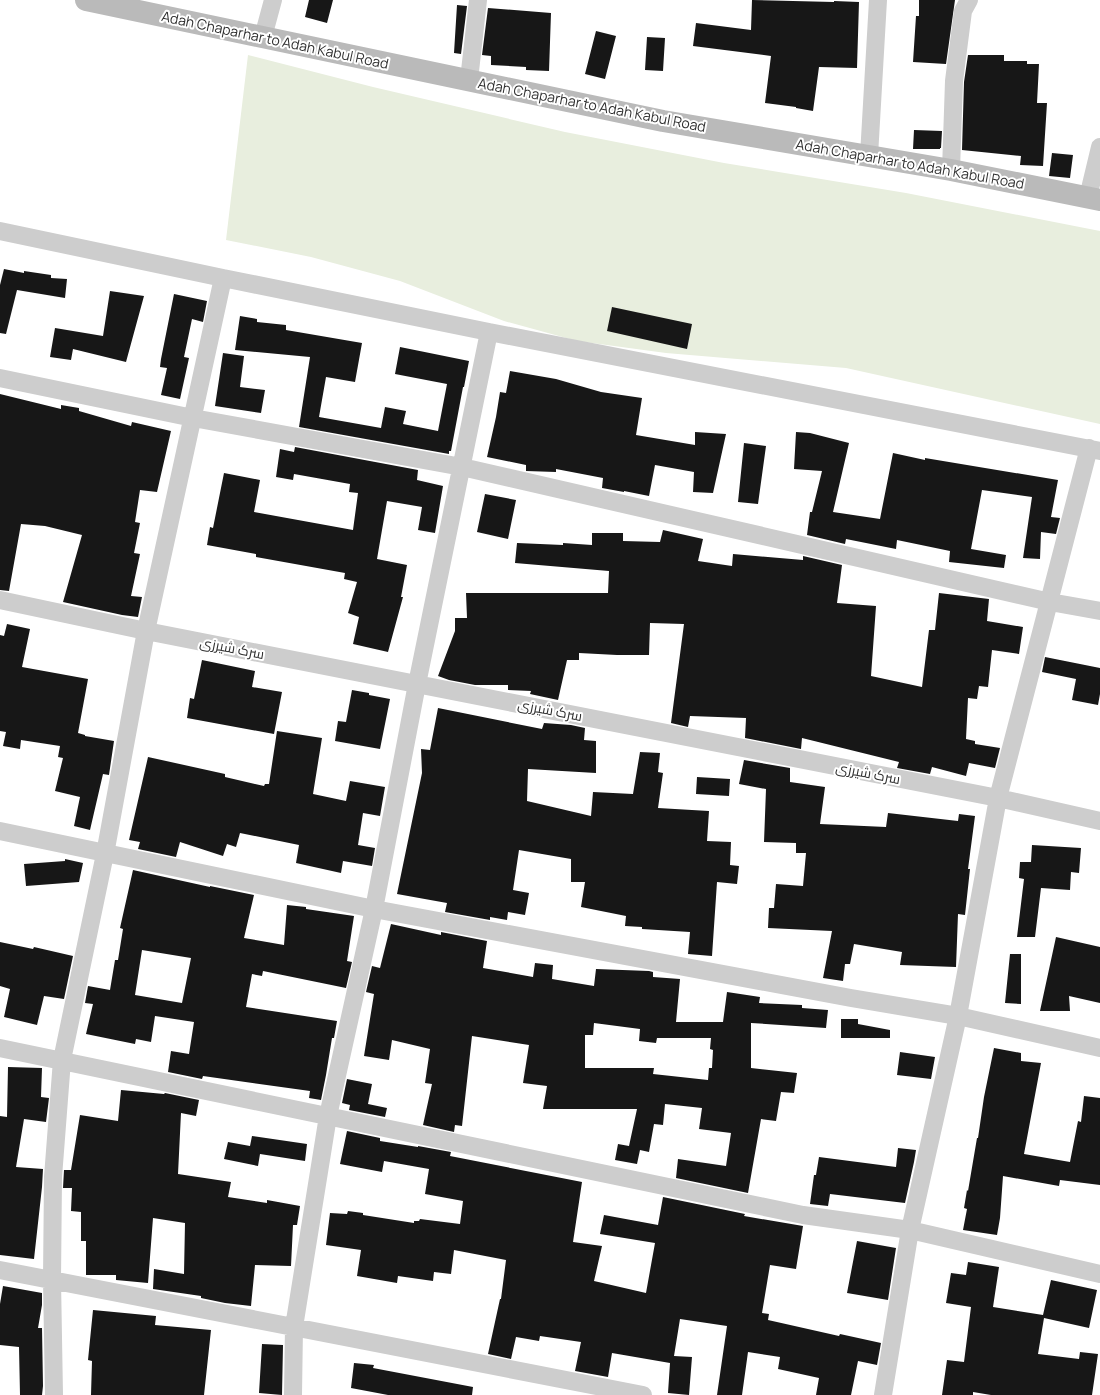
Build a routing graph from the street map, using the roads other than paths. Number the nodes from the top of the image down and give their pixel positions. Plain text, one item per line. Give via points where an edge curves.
1 (86, 0) edge
2 (273, 0) edge
3 (478, 0) edge
4 (878, 0) edge
5 (969, 0) edge
6 (263, 37) junction
7 (469, 80) junction
8 (1100, 146) edge
9 (869, 156) junction
10 (951, 170) junction
11 (1094, 199) edge
12 (0, 231) edge
13 (223, 278) junction
14 (489, 332) junction
15 (0, 378) edge
16 (193, 418) junction
17 (1095, 450) edge
18 (462, 468) junction
19 (0, 600) edge
20 (1050, 602) junction
21 (1100, 611) edge
22 (146, 631) junction
23 (417, 684) junction
24 (998, 798) junction
25 (1100, 821) edge
26 (0, 831) edge
27 (105, 854) junction
28 (374, 909) junction
29 (958, 1016) junction
30 (0, 1048) edge
31 (1100, 1048) edge
32 (62, 1060) junction
33 (328, 1116) junction
34 (910, 1230) junction
35 (0, 1270) edge
36 (1100, 1274) edge
37 (52, 1280) junction
38 (294, 1327) junction
39 (54, 1395) edge
40 (293, 1395) edge
41 (643, 1395) edge
42 (883, 1395) edge

1 - 6 main road, Adah Chaparhar to Adah Kabul Road
2 - 6 street
3 - 7 street
4 - 9 street
5 - 10 street via 963,11 954,81
6 - 7 main road, Adah Chaparhar to Adah Kabul Road
7 - 9 main road, Adah Chaparhar to Adah Kabul Road via 663,121
8 - 11 street
9 - 10 main road, Adah Chaparhar to Adah Kabul Road
10 - 11 main road, Adah Chaparhar to Adah Kabul Road
12 - 13 street
13 - 14 street
13 - 16 street
14 - 17 street
14 - 18 street
15 - 16 street
16 - 18 street
16 - 22 street
17 - 20 street
18 - 20 street
18 - 23 street
19 - 22 street, سرک شیرزی
20 - 21 street
20 - 24 street
22 - 23 street, سرک شیرزی
22 - 27 street
23 - 24 street, سرک شیرزی
23 - 28 street
24 - 25 street, سرک شیرزی
24 - 29 street
26 - 27 street
27 - 28 street
27 - 32 street
28 - 29 street
28 - 33 street
29 - 31 street
29 - 34 street
30 - 32 street
32 - 33 street
32 - 37 street via 53,1176
33 - 34 street via 803,1215
33 - 38 street
34 - 36 street
34 - 42 street
35 - 37 street
37 - 38 street
37 - 39 street
38 - 40 street
38 - 41 street

